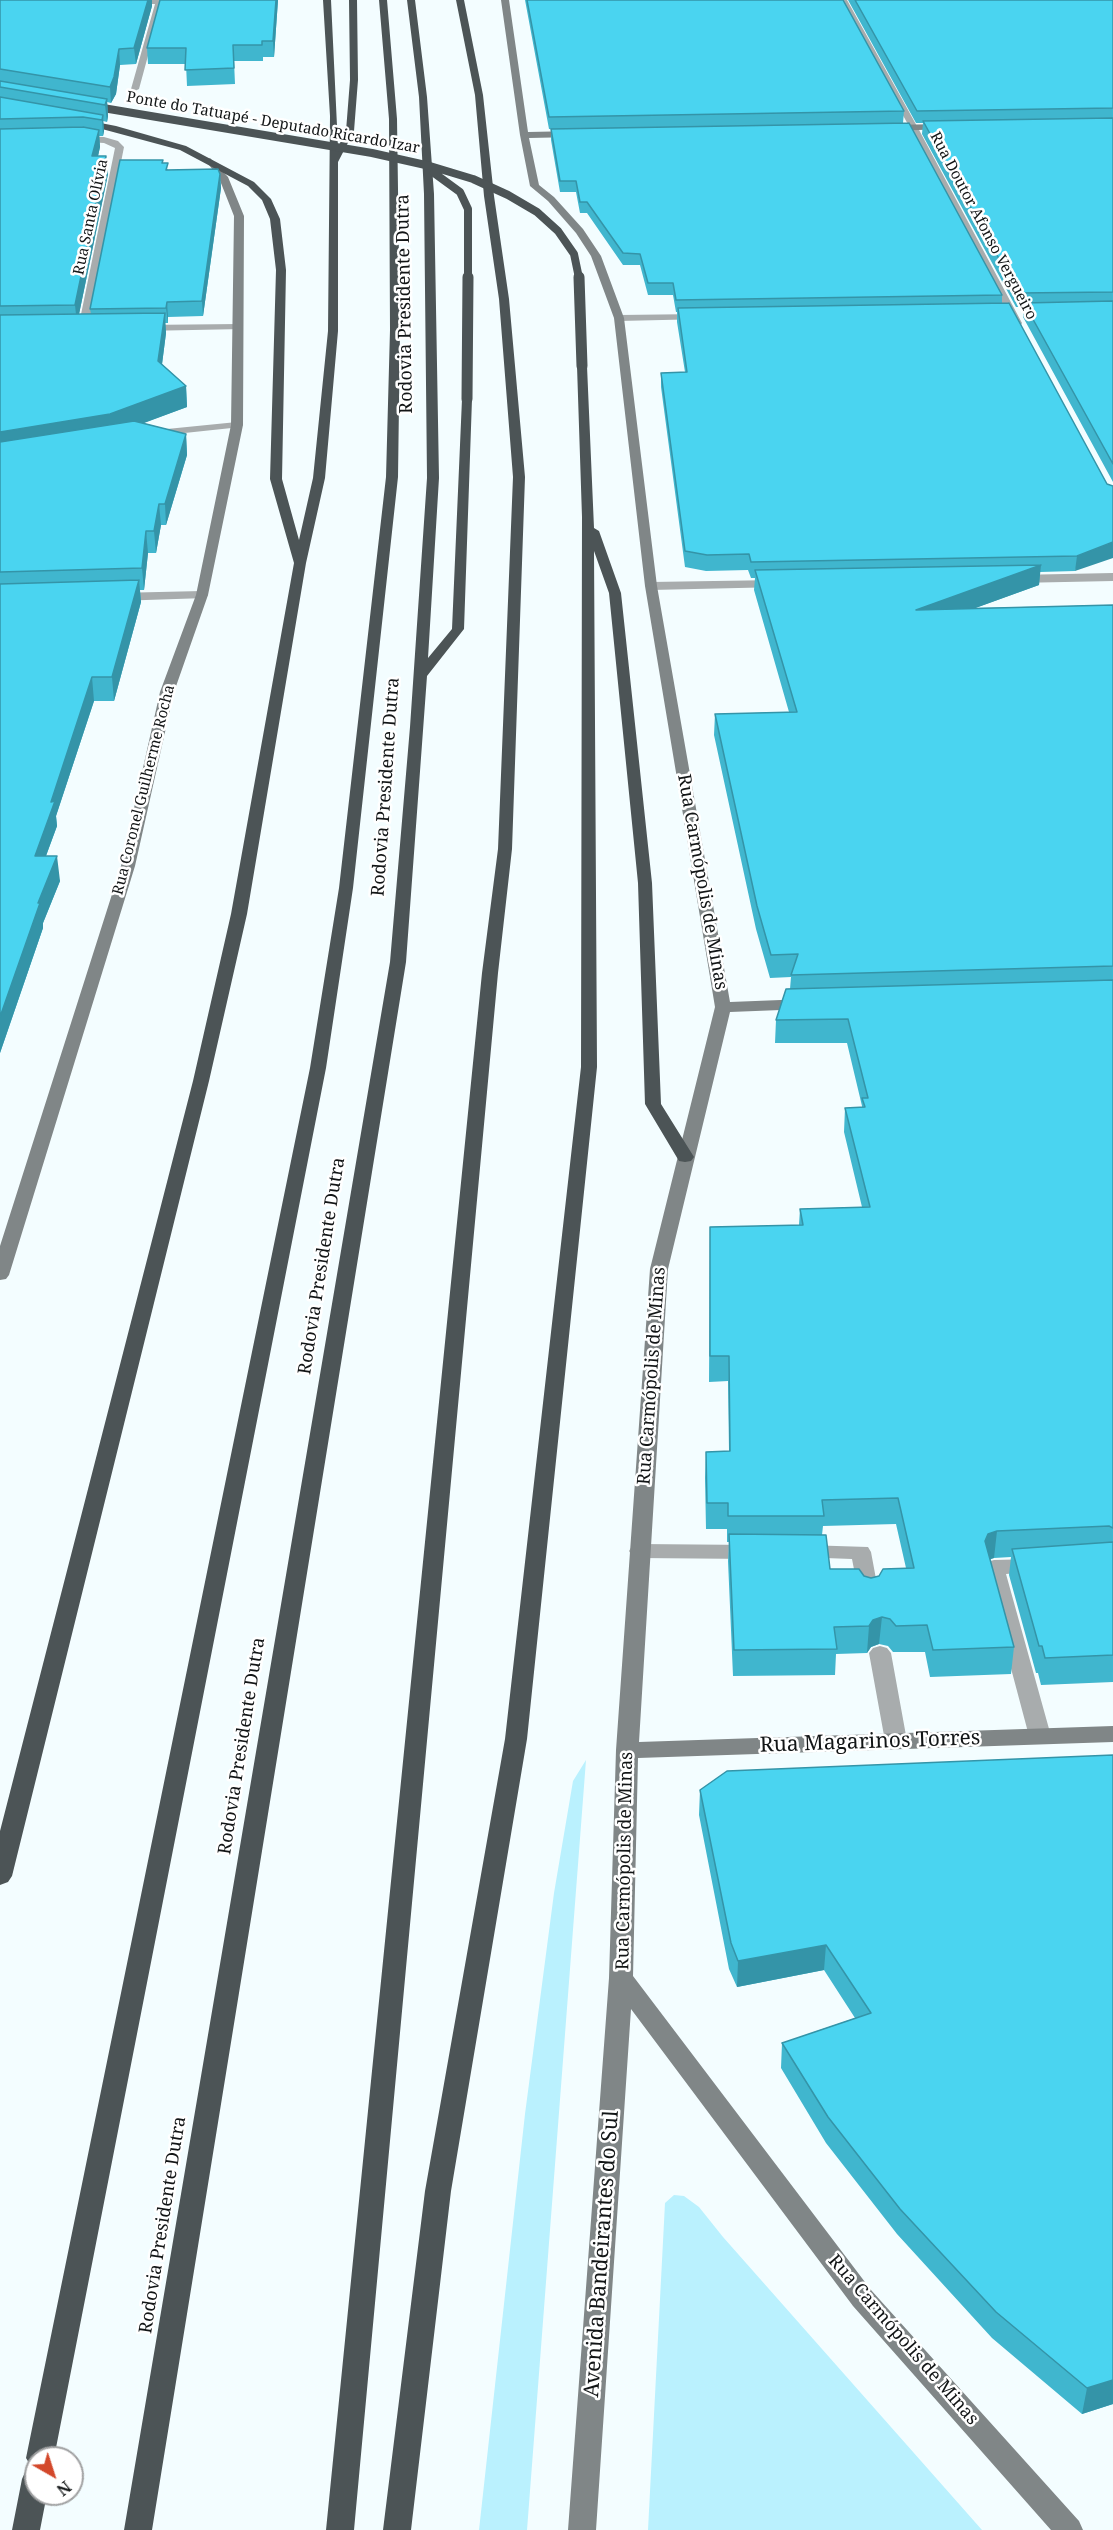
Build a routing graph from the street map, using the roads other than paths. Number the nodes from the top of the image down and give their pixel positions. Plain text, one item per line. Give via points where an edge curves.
1 (327, 0) edge
2 (353, 0) edge
3 (383, 0) edge
4 (411, 0) edge
5 (460, 0) edge
6 (505, 0) edge
7 (843, 0) edge
8 (114, 2) edge
9 (159, 2) junction
10 (197, 2) edge
11 (135, 89) dead end
12 (80, 104) edge
13 (72, 120) edge
14 (958, 127) edge
15 (914, 128) junction
16 (874, 129) edge
17 (591, 134) edge
18 (524, 135) junction
19 (64, 139) edge
20 (210, 160) junction
21 (414, 163) junction
22 (334, 167) junction
23 (719, 316) edge
24 (619, 318) junction
25 (239, 327) junction
26 (127, 328) edge
27 (71, 329) edge
28 (1022, 332) edge
29 (237, 425) junction
30 (138, 435) edge
31 (588, 517) junction
32 (300, 563) junction
33 (1113, 577) edge
34 (1001, 579) edge
35 (791, 583) edge
36 (651, 586) junction
37 (202, 596) junction
38 (102, 597) edge
39 (420, 676) junction
40 (827, 1004) edge
41 (723, 1006) junction
42 (685, 1157) junction
43 (5, 1245) edge
44 (0, 1275) edge
45 (639, 1551) junction
46 (1050, 1565) edge
47 (869, 1595) edge
48 (880, 1653) dead end
49 (1113, 1734) edge
50 (1040, 1736) junction
51 (896, 1741) junction
52 (627, 1750) junction
53 (0, 1876) edge
54 (621, 1978) junction
55 (42, 2446) edge
56 (31, 2506) edge
57 (26, 2530) edge
58 (138, 2530) edge
59 (340, 2530) edge
60 (397, 2530) edge
61 (582, 2530) edge
62 (1069, 2530) edge

1 - 22 highway
2 - 22 highway via 350,131
3 - 55 highway, Rodovia Presidente Dutra via 393,119 392,477 346,888 315,1079
4 - 39 highway, Rodovia Presidente Dutra via 425,120 431,277 433,478
5 - 59 highway via 479,94 504,299 519,477 505,849 487,997
6 - 18 main road, Rua Carmópolis de Minas
7 - 15 street, Rua Doutor Afonso Vergueiro
8 - 9 street
9 - 10 street
9 - 11 street
12 - 21 highway, Ponte do Tatuapé - Deputado Ricardo Izar, bridge
13 - 20 highway, Ponte do Tatuapé - Deputado Ricardo Izar via 156,140
14 - 15 main road
15 - 16 main road
15 - 28 street, Rua Doutor Afonso Vergueiro
17 - 18 main road
18 - 24 main road, Rua Carmópolis de Minas via 535,186 580,231 596,256
19 - 27 street, Rua Santa Olívia via 115,143 120,147 88,329
20 - 25 main road, Rua Coronel Guilherme Rocha via 223,177 239,216
20 - 32 highway, Ponte do Tatuapé - Deputado Ricardo Izar via 251,184 266,199 275,219 281,270 276,479
21 - 31 highway, Ponte do Tatuapé - Deputado Ricardo Izar, bridge via 473,179 508,195 537,212 558,231 574,254 581,287
21 - 39 highway, bridge via 442,177 460,192 468,209 458,629
22 - 32 highway via 333,331 320,478
23 - 24 street
24 - 36 main road, Rua Carmópolis de Minas
25 - 26 street
25 - 29 main road, Rua Coronel Guilherme Rocha
29 - 30 street
29 - 37 main road, Rua Coronel Guilherme Rocha
31 - 42 highway via 615,593 645,884 653,1104
31 - 60 highway, Ponte do Tatuapé - Deputado Ricardo Izar via 589,1067 516,1740 438,2191
32 - 53 highway via 238,914 206,1059
33 - 34 street
35 - 36 street
36 - 41 main road, Rua Carmópolis de Minas
37 - 38 street
37 - 43 main road, Rua Coronel Guilherme Rocha via 167,692 128,866
39 - 58 highway, Rodovia Presidente Dutra via 398,962
40 - 41 main road
41 - 42 main road, Rua Carmópolis de Minas
42 - 45 main road, Rua Carmópolis de Minas via 658,1269
43 - 44 main road, Rua Coronel Guilherme Rocha
45 - 47 street via 861,1552
45 - 52 main road, Rua Carmópolis de Minas
46 - 50 street via 994,1567
48 - 51 street
49 - 50 main road, Rua Magarinos Torres
50 - 51 main road, Rua Magarinos Torres
51 - 52 main road, Rua Magarinos Torres
52 - 54 main road, Rua Carmópolis de Minas
54 - 61 main road, Avenida Bandeirantes do Sul
54 - 62 main road, Rua Carmópolis de Minas via 862,2298
56 - 57 highway

